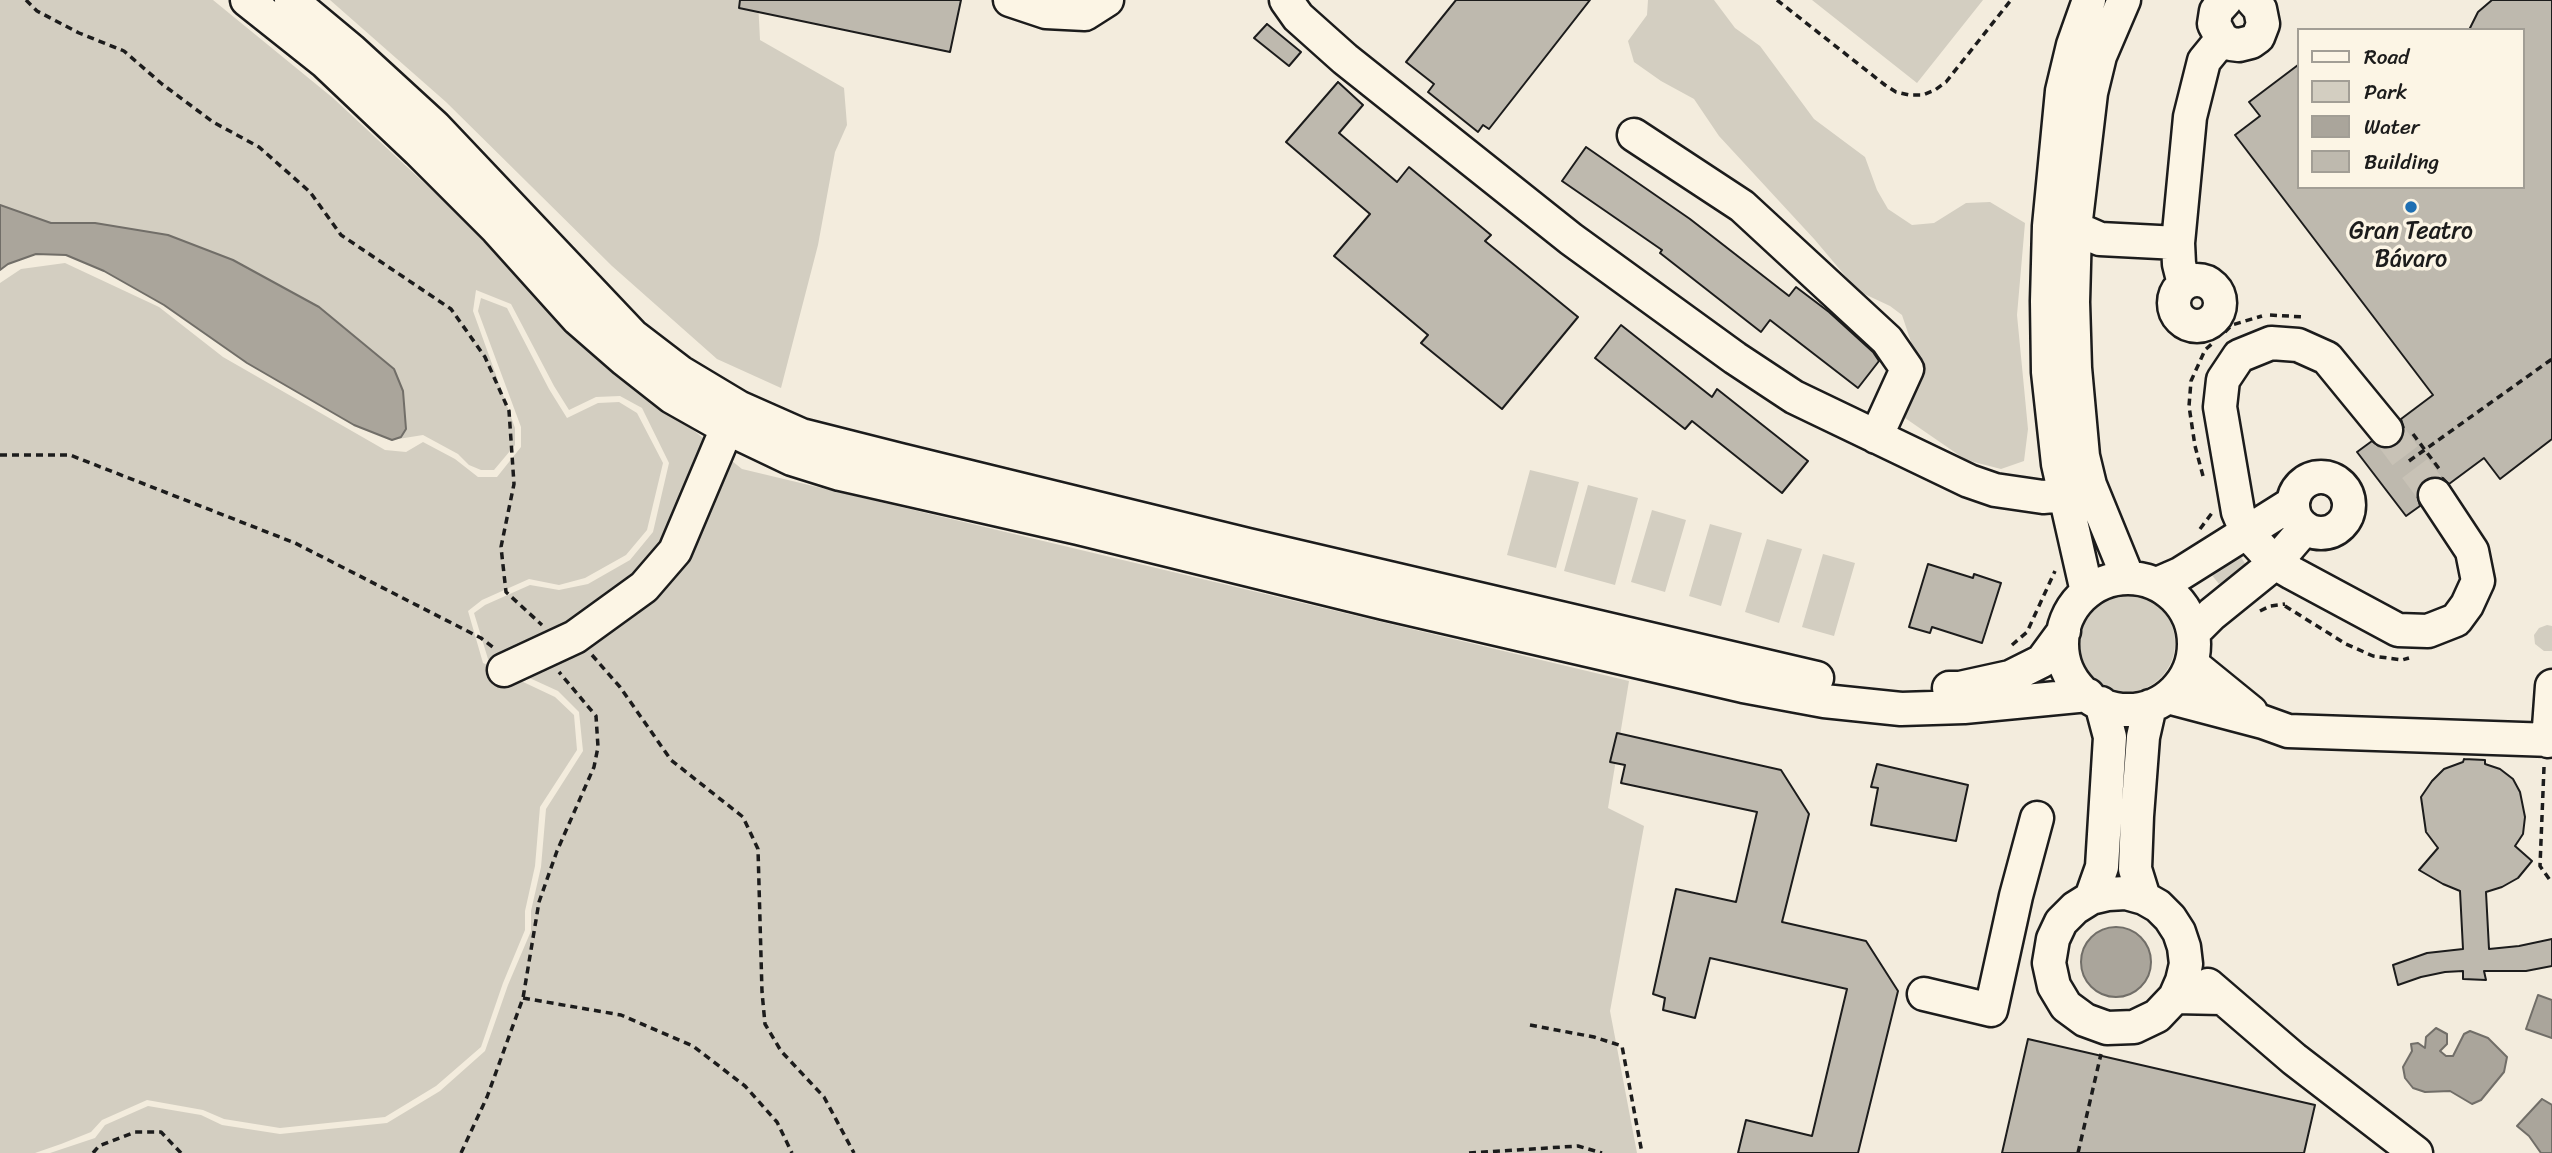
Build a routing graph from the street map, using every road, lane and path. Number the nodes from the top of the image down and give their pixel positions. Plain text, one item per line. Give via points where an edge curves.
1 (26, 0) edge
2 (247, 0) edge
3 (291, 0) edge
4 (1010, 0) edge
5 (1107, 0) edge
6 (1286, 0) edge
7 (1777, 0) edge
8 (2011, 0) edge
9 (2089, 0) edge
10 (2124, 0) edge
11 (2225, 0) edge
12 (2252, 0) edge
13 (2222, 39) junction
14 (1634, 135) dead end
15 (2062, 227) junction
16 (2179, 233) junction
17 (2184, 284) dead end
18 (2310, 320) dead end
19 (2552, 359) edge
20 (733, 418) junction
21 (2398, 430) joint
22 (1875, 437) junction
23 (2425, 449) junction
24 (0, 454) edge
25 (2409, 461) dead end
26 (2204, 480) dead end
27 (2439, 485) joint
28 (2077, 490) junction
29 (2209, 506) dead end
30 (2210, 513) dead end
31 (2247, 533) junction
32 (2079, 557) junction
33 (2275, 563) junction
34 (2142, 581) junction
35 (2087, 592) junction
36 (2285, 606) dead end
37 (2064, 631) junction
38 (2194, 632) junction
39 (575, 637) junction
40 (2011, 646) dead end
41 (2415, 657) dead end
42 (520, 662) junction
43 (2192, 664) junction
44 (2552, 686) edge
45 (2094, 699) junction
46 (2159, 701) junction
47 (2263, 722) junction
48 (2550, 741) edge
49 (2037, 818) dead end
50 (2552, 883) edge
51 (2091, 898) junction
52 (2144, 898) junction
53 (2009, 930) junction
54 (2053, 939) junction
55 (2186, 964) junction
56 (1924, 994) dead end
57 (2175, 997) junction
58 (523, 998) junction
59 (2222, 998) junction
60 (1530, 1025) dead end
61 (2107, 1028) junction
62 (93, 1153) edge
63 (181, 1153) edge
64 (461, 1153) edge
65 (792, 1153) edge
66 (854, 1153) edge
67 (1469, 1153) edge
68 (1602, 1153) edge
69 (1642, 1153) edge
70 (2078, 1153) edge
71 (2416, 1153) edge

1 - 39 path via 47,17 124,51 213,122 259,147 310,192 341,235 451,309 485,357 509,411 513,485 502,547 506,592 544,626
2 - 20 lane via 325,62 419,151 578,319 625,360 672,397
3 - 20 lane via 435,127 633,336
4 - 5 lane via 1046,12 1085,14
6 - 22 lane via 1298,17 1345,59 1571,239 1794,397
7 - 8 path via 1885,85 1909,95 1923,95 1946,82
9 - 15 lane via 2062,92
10 - 15 lane via 2100,56
11 - 13 lane via 2214,19
12 - 13 lane via 2263,16 2258,37 2239,45
13 - 16 lane via 2204,61 2190,117
14 - 22 lane via 1742,206 1887,340 1907,369
15 - 16 lane via 2101,219
15 - 28 lane via 2083,456
16 - 17 lane
18 - 26 path via 2276,314 2254,317 2232,326 2206,350 2191,381 2189,406
19 - 23 path
20 - 37 lane via 1824,680 1900,689 1960,688 2010,677 2042,661
20 - 39 lane via 675,551 645,587
20 - 45 lane via 792,459 840,474 1743,686 1901,709
21 - 23 path
21 - 31 lane via 2327,358 2298,345 2271,343 2239,356 2223,380 2220,407 2238,512
22 - 28 lane via 1996,489 2043,497
23 - 25 path
23 - 27 path
24 - 42 path via 70,455 295,543
27 - 33 lane via 2472,551 2478,582 2456,620 2428,631 2398,630
28 - 32 lane
28 - 34 lane
29 - 30 path
31 - 33 lane
31 - 33 lane via 2299,516
31 - 34 lane via 2180,574
32 - 35 lane
32 - 40 path via 2059,562 2027,632
33 - 38 lane
34 - 35 lane via 2113,579
34 - 38 lane via 2174,596 2187,612
35 - 37 lane via 2076,603
36 - 41 path via 2373,656
37 - 45 lane via 2067,667 2075,683
38 - 43 lane
39 - 42 lane
39 - 66 path via 620,687 671,760 743,817 758,849 765,1024 781,1051 824,1097
42 - 58 path via 596,716 598,747 539,902
43 - 46 lane via 2186,676
43 - 47 lane
44 - 48 lane
45 - 46 lane via 2125,709
45 - 51 lane via 2110,737 2102,867
46 - 47 lane
46 - 52 lane via 2143,737 2135,869
47 - 48 lane via 2288,732
48 - 50 path via 2542,785 2540,866
49 - 53 lane
51 - 52 lane via 2126,893
51 - 54 lane via 2074,908
52 - 55 lane via 2158,906 2179,932
53 - 54 lane
53 - 56 lane via 1991,1010
54 - 61 lane via 2049,963 2054,986 2066,1006
55 - 57 lane
55 - 59 lane
57 - 59 lane
57 - 61 lane via 2157,1016 2134,1027
58 - 64 path
58 - 65 path via 621,1015 692,1046 745,1086 777,1122
59 - 71 lane
60 - 69 path via 1622,1046
61 - 70 path
62 - 63 path via 99,1146 135,1132 160,1132
67 - 68 path via 1578,1146

